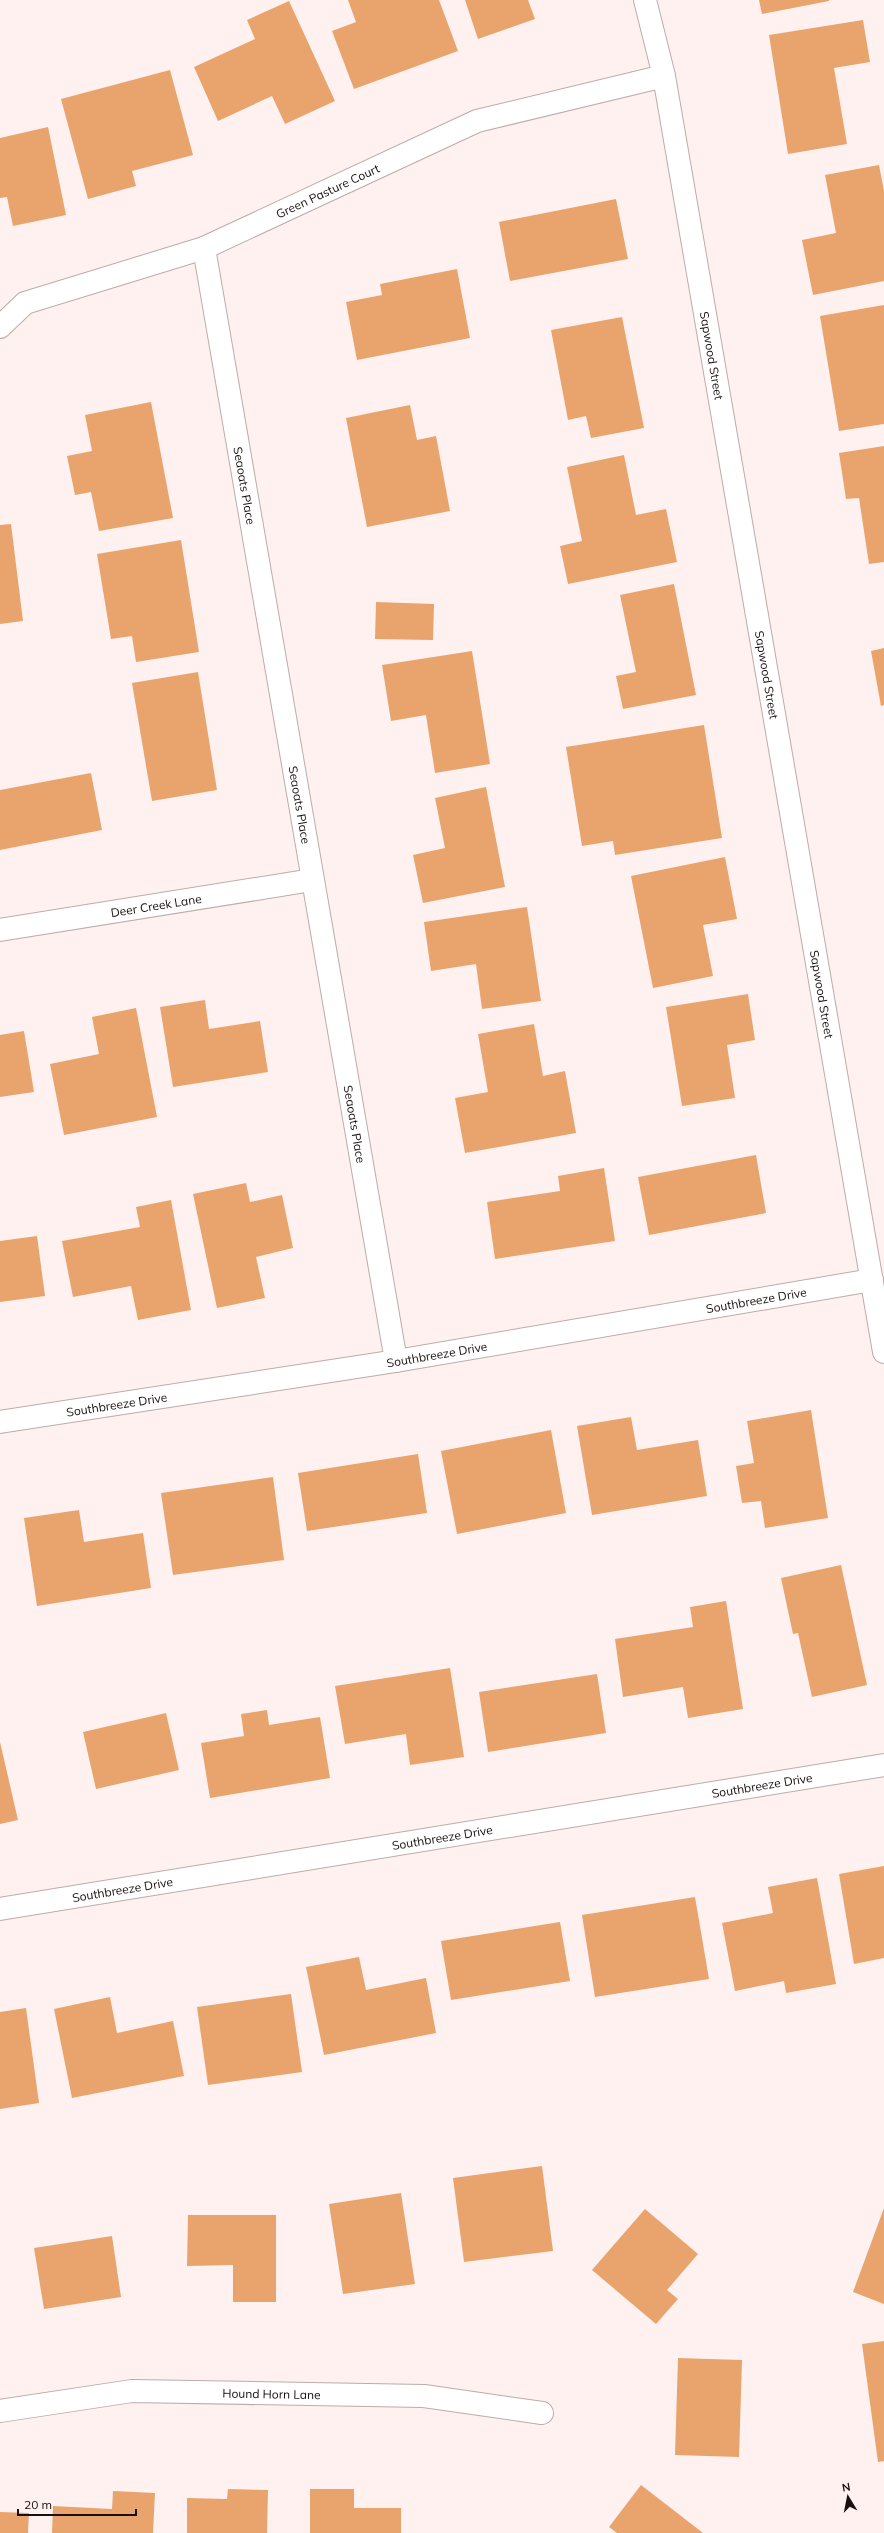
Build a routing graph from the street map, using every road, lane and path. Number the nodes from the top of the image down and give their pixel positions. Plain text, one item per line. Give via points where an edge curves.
1 (645, 0) edge
2 (664, 76) junction
3 (204, 248) junction
4 (0, 327) edge
5 (312, 880) junction
6 (0, 930) edge
7 (872, 1280) junction
8 (884, 1352) edge
9 (396, 1361) junction
10 (0, 1422) edge
11 (884, 1765) edge
12 (0, 1909) edge
13 (0, 2411) edge
14 (542, 2413) dead end

1 - 2 street, Sapwood Street
2 - 3 street, Green Pasture Court via 477,121
2 - 7 street, Sapwood Street
3 - 4 street, Green Pasture Court via 25,303
3 - 5 street, Seaoats Place
5 - 6 street, Deer Creek Lane
5 - 9 street, Seaoats Place
7 - 8 street, Sapwood Street
7 - 9 street, Southbreeze Drive
9 - 10 street, Southbreeze Drive
11 - 12 street, Southbreeze Drive
13 - 14 street, Hound Horn Lane via 132,2391 424,2396

